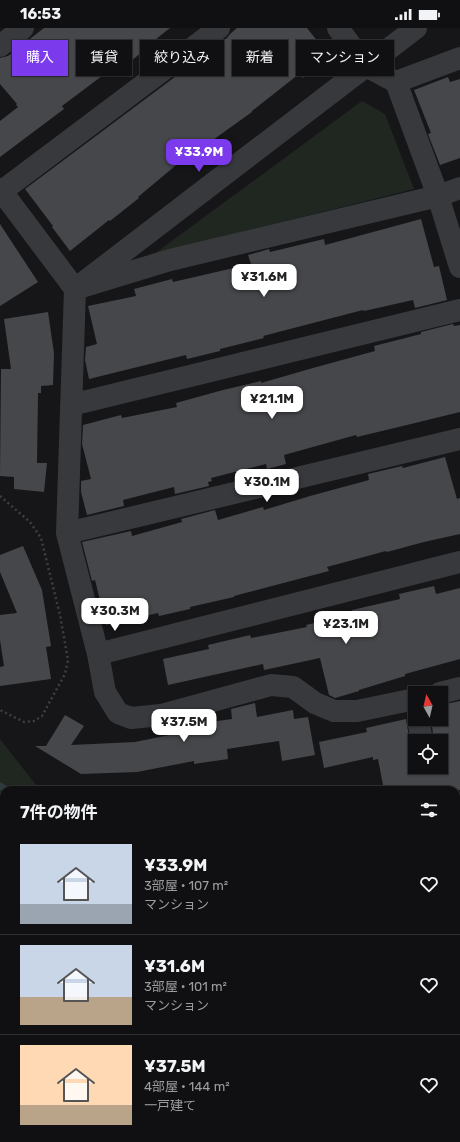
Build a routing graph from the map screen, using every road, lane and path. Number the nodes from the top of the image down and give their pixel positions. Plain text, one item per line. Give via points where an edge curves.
1 (23, 28) edge
2 (219, 28) edge
3 (338, 28) edge
4 (416, 28) edge
5 (347, 40) edge
6 (394, 45) edge
7 (0, 46) edge
8 (460, 58) edge
9 (353, 76) edge
10 (385, 76) edge
11 (396, 82) junction
12 (460, 188) edge
13 (1, 190) edge
14 (438, 196) junction
15 (460, 267) edge
16 (75, 289) junction
17 (460, 310) edge
18 (71, 405) junction
19 (460, 439) edge
20 (0, 496) edge
21 (67, 533) junction
22 (460, 562) edge
23 (98, 654) junction
24 (460, 688) edge
25 (448, 691) edge
26 (408, 707) edge
27 (0, 710) edge

1 - 7 street
2 - 13 street
3 - 5 street
4 - 6 street
8 - 11 street
9 - 16 street
10 - 11 street
11 - 14 street
12 - 14 street
13 - 16 street
14 - 15 street
14 - 16 street via 170,260
16 - 18 street
17 - 18 street
18 - 21 street
19 - 21 street
20 - 27 path via 30,522 41,538 68,660 65,674 42,716 34,721 24,722
21 - 23 street
22 - 23 street
23 - 26 street via 105,692 118,713 131,718 161,715 271,686 293,687 315,703 334,711
24 - 25 street

